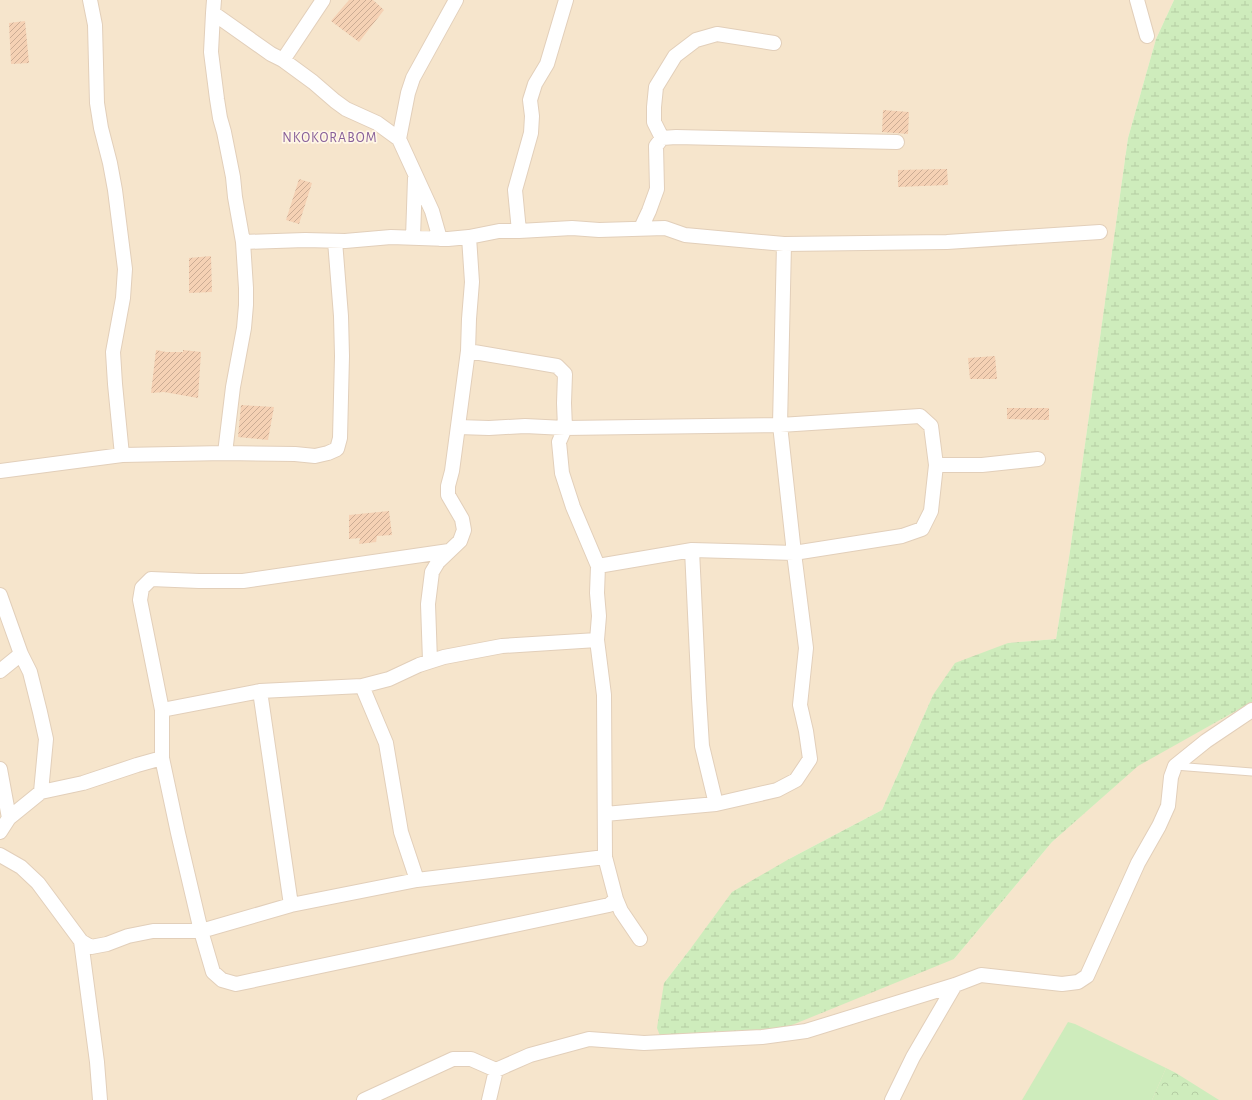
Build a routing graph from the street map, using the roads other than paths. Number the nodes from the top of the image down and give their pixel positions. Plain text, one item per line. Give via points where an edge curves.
1 (90, 0) edge
2 (323, 0) edge
3 (456, 0) edge
4 (566, 0) edge
5 (1136, 0) edge
6 (214, 7) edge
7 (1147, 36) dead end
8 (774, 43) dead end
9 (283, 60) junction
10 (662, 138) junction
11 (399, 139) junction
12 (897, 142) dead end
13 (416, 176) junction
14 (641, 228) junction
15 (519, 231) junction
16 (1100, 232) dead end
17 (469, 237) junction
18 (413, 238) junction
19 (440, 239) junction
20 (335, 241) junction
21 (243, 242) junction
22 (784, 244) junction
23 (468, 351) junction
24 (780, 425) junction
25 (458, 427) junction
26 (565, 428) junction
27 (225, 453) junction
28 (122, 455) junction
29 (1038, 459) dead end
30 (936, 465) junction
31 (0, 471) edge
32 (692, 550) junction
33 (449, 551) junction
34 (794, 553) junction
35 (598, 566) junction
36 (0, 595) edge
37 (597, 640) junction
38 (21, 654) junction
39 (430, 662) junction
40 (0, 671) edge
41 (362, 686) junction
42 (260, 691) junction
43 (162, 710) junction
44 (1252, 710) edge
45 (162, 758) junction
46 (1175, 766) junction
47 (0, 769) edge
48 (1252, 772) edge
49 (41, 792) junction
50 (716, 804) junction
51 (605, 814) junction
52 (9, 818) junction
53 (0, 832) edge
54 (0, 855) edge
55 (605, 857) junction
56 (417, 880) junction
57 (616, 899) junction
58 (291, 905) junction
59 (201, 931) junction
60 (640, 939) dead end
61 (81, 941) junction
62 (955, 985) junction
63 (496, 1070) junction
64 (100, 1100) edge
65 (364, 1100) edge
66 (489, 1100) edge
67 (892, 1100) edge

1 - 28 street via 95,25 97,103 115,190 125,269 123,298 113,352
2 - 9 street
3 - 11 street via 413,78
4 - 15 street via 547,64 535,84 530,100 531,133 515,190
5 - 7 street
6 - 9 street via 271,54
6 - 21 street via 211,52 220,118 233,177
8 - 10 street via 717,34 696,40 675,56 656,87 654,122
9 - 11 street via 346,109 377,123
10 - 12 street
10 - 14 street via 656,146 657,189
11 - 13 street
13 - 18 street
13 - 19 street via 432,211
14 - 15 street
14 - 22 street via 666,228 685,235
15 - 17 street via 499,231
16 - 22 street via 947,242
17 - 19 street
17 - 23 street via 472,282
18 - 19 street
18 - 20 street
20 - 21 street
20 - 27 street via 342,356 340,438 337,449 328,454 315,456
21 - 27 street via 246,305
22 - 24 street
23 - 25 street
23 - 26 street via 557,366 565,374
24 - 26 street
24 - 30 street via 920,416 931,426
24 - 34 street
25 - 26 street
25 - 33 street via 448,495 462,518 464,530 460,541
26 - 35 street via 559,442 562,473 573,507
27 - 28 street
28 - 31 street
29 - 30 street via 982,465
30 - 34 street via 931,511 922,529 902,536
32 - 34 street
32 - 35 street
32 - 50 street via 702,746
33 - 39 street via 432,572 428,604
33 - 43 street via 243,581 151,579 142,588 140,600
34 - 50 street via 806,648 800,705 810,758 796,780 777,790
35 - 37 street
36 - 38 street
37 - 39 street via 502,646
37 - 51 street via 604,695
38 - 40 street
38 - 49 street via 30,672 46,739
39 - 41 street via 389,679
41 - 42 street
41 - 56 street via 386,743 401,832
42 - 43 street
42 - 58 street
43 - 45 street
44 - 46 street via 1206,740
45 - 49 street via 83,783
45 - 59 street
46 - 48 lane
46 - 62 street via 1171,777 1168,806 1138,863 1087,976 1078,982 1062,984 981,975
47 - 52 street
49 - 52 street
50 - 51 street
51 - 55 street
52 - 53 street
54 - 61 street via 20,867 38,883
55 - 56 street
55 - 57 street
56 - 58 street
57 - 59 street via 609,905 236,984 222,980 213,972
57 - 60 street
58 - 59 street
59 - 61 street via 153,931 90,947
61 - 64 street
62 - 63 street via 806,1031 762,1037 644,1043 590,1039 530,1055
62 - 67 street via 913,1057
63 - 65 street via 471,1059 453,1059
63 - 66 street

